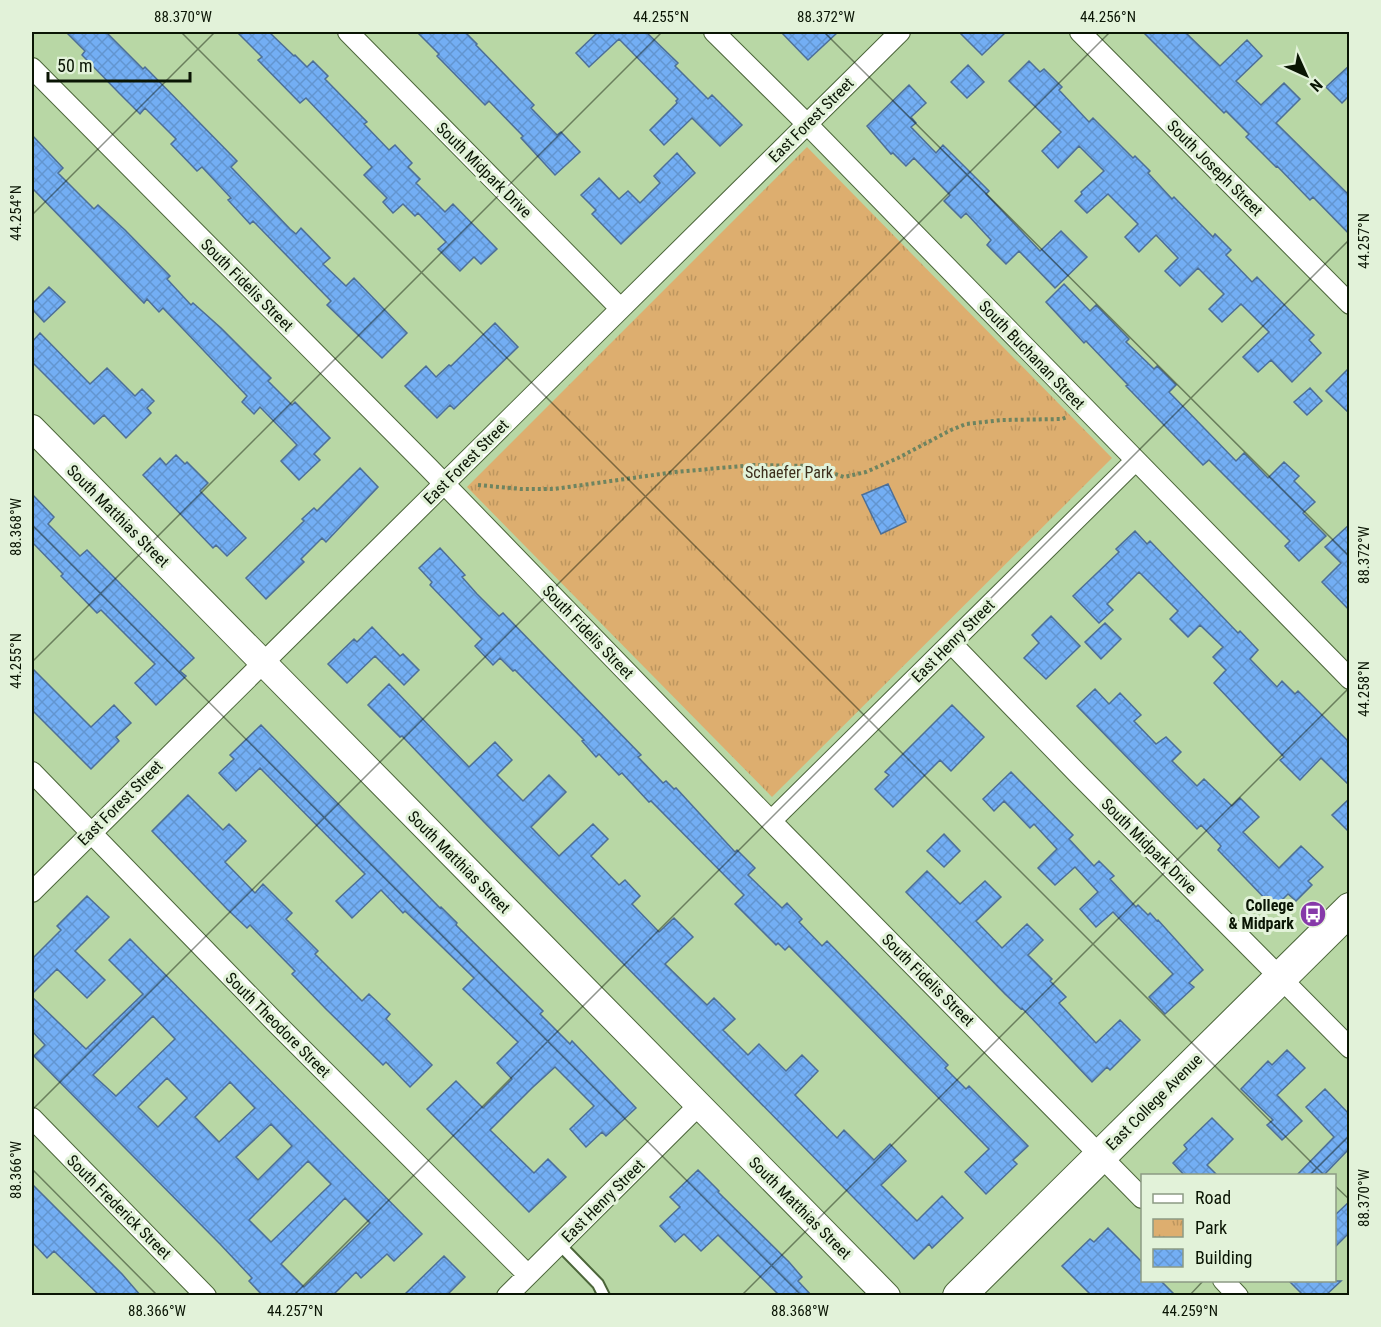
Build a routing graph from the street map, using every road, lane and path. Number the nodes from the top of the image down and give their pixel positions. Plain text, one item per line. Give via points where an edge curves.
1 (348, 32) edge
2 (714, 32) edge
3 (900, 32) edge
4 (1080, 32) edge
5 (32, 68) edge
6 (807, 124) junction
7 (1350, 304) edge
8 (620, 308) junction
9 (1084, 409) junction
10 (32, 428) edge
11 (1134, 461) junction
12 (444, 484) junction
13 (478, 485) dead end
14 (951, 643) junction
15 (263, 663) junction
16 (1350, 680) edge
17 (32, 772) edge
18 (771, 820) junction
19 (90, 832) junction
20 (32, 892) edge
21 (1350, 909) edge
22 (1280, 978) junction
23 (1350, 1048) edge
24 (699, 1106) junction
25 (32, 1118) edge
26 (1101, 1155) junction
27 (1141, 1196) edge
28 (559, 1244) junction
29 (528, 1275) junction
30 (1224, 1282) edge
31 (206, 1296) edge
32 (507, 1296) edge
33 (604, 1296) edge
34 (887, 1296) edge
35 (959, 1296) edge
36 (1238, 1296) edge

1 - 8 street, South Midpark Drive
2 - 6 street, South Buchanan Street
3 - 6 street, East Forest Street
4 - 7 street, South Joseph Street
5 - 12 street, South Fidelis Street
6 - 8 street, East Forest Street
6 - 9 street, South Buchanan Street
8 - 12 street, East Forest Street
9 - 11 street, South Buchanan Street
9 - 13 path via 1062,419 966,424 866,472 843,477 811,466 754,465 554,489
10 - 15 street, South Matthias Street
11 - 14 street, East Henry Street
11 - 16 street, South Buchanan Street
12 - 15 street, East Forest Street
12 - 18 street, South Fidelis Street
14 - 18 street, East Henry Street
14 - 22 street, South Midpark Drive
15 - 19 street, East Forest Street
15 - 24 street, South Matthias Street
17 - 19 street, South Theodore Street
18 - 26 street, South Fidelis Street
19 - 20 street, East Forest Street
19 - 29 street, South Theodore Street
21 - 22 main road, East College Avenue
22 - 23 street, South Midpark Drive
22 - 26 main road, East College Avenue
24 - 28 street, East Henry Street
24 - 34 street, South Matthias Street
25 - 31 street, South Frederick Street
26 - 27 street, South Fidelis Street
26 - 35 main road, East College Avenue
28 - 29 street, East Henry Street
28 - 33 lane via 598,1284
29 - 32 street, East Henry Street
30 - 36 street

